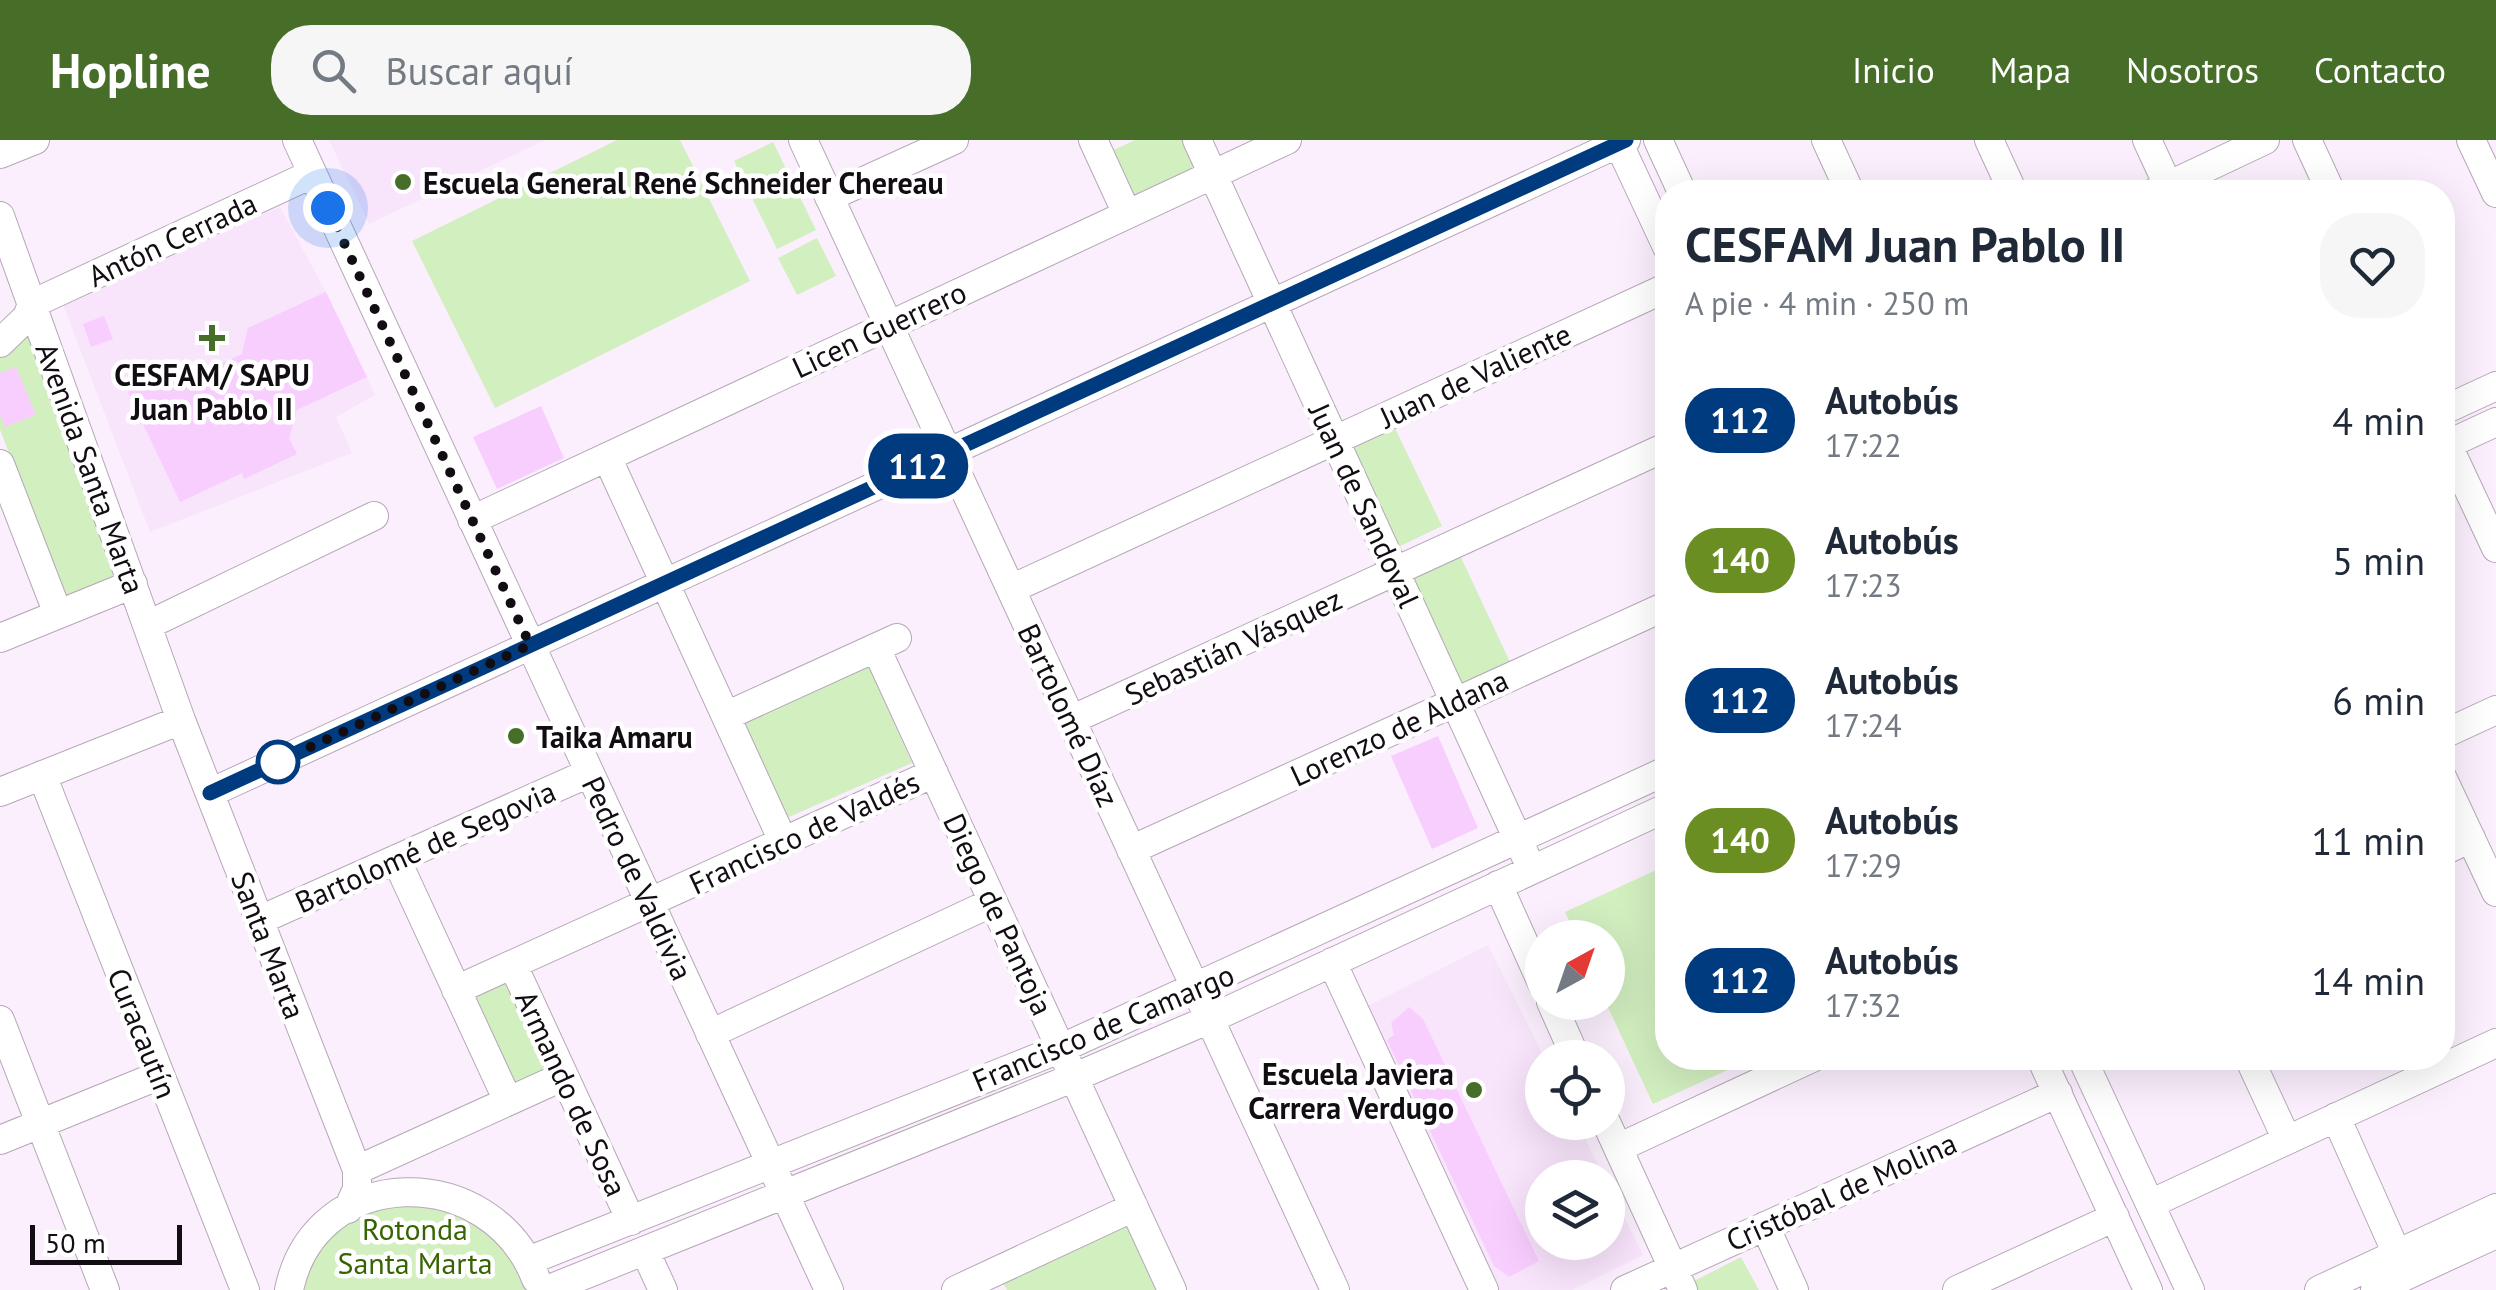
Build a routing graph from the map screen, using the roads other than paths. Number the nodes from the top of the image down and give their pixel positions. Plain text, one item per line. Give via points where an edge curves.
1 (34, 140) edge
2 (297, 140) edge
3 (803, 140) edge
4 (954, 140) edge
5 (1093, 140) edge
6 (1197, 140) edge
7 (1287, 140) edge
8 (1658, 140) edge
9 (1826, 140) edge
10 (1990, 140) edge
11 (2147, 140) edge
12 (2265, 140) edge
13 (2307, 140) edge
14 (2471, 140) edge
15 (1621, 141) edge
16 (0, 154) edge
17 (312, 174) junction
18 (1213, 175) junction
19 (1676, 180) edge
20 (1844, 180) edge
21 (2008, 180) edge
22 (2161, 180) edge
23 (2185, 180) edge
24 (2325, 180) edge
25 (2496, 192) edge
26 (830, 196) junction
27 (1127, 214) junction
28 (0, 216) edge
29 (1655, 219) edge
30 (1655, 293) edge
31 (1272, 303) junction
32 (32, 304) junction
33 (888, 324) junction
34 (0, 342) edge
35 (2496, 386) edge
36 (2455, 404) edge
37 (2496, 422) edge
38 (2455, 438) edge
39 (1335, 440) junction
40 (1655, 452) edge
41 (948, 453) junction
42 (606, 457) junction
43 (0, 464) edge
44 (2455, 464) edge
45 (374, 516) dead end
46 (472, 520) junction
47 (2496, 548) edge
48 (1395, 571) junction
49 (664, 583) junction
50 (134, 584) junction
51 (1011, 589) junction
52 (1655, 610) edge
53 (58, 614) junction
54 (148, 626) junction
55 (0, 638) edge
56 (530, 645) junction
57 (1455, 702) junction
58 (2496, 710) edge
59 (726, 716) junction
60 (181, 720) junction
61 (1072, 720) junction
62 (2455, 728) edge
63 (934, 772) junction
64 (590, 773) junction
65 (42, 775) junction
66 (1655, 776) edge
67 (0, 792) edge
68 (210, 793) junction
69 (2455, 804) edge
70 (1655, 812) edge
71 (2471, 838) junction
72 (1518, 840) junction
73 (784, 841) junction
74 (2455, 846) edge
75 (1132, 850) junction
76 (396, 859) junction
77 (1532, 869) junction
78 (1498, 885) junction
79 (2496, 892) edge
80 (650, 902) junction
81 (993, 902) junction
82 (260, 920) junction
83 (1525, 945) edge
84 (1332, 962) junction
85 (513, 965) junction
86 (1196, 989) junction
87 (456, 990) junction
88 (1210, 1019) junction
89 (0, 1020) edge
90 (710, 1034) junction
91 (2496, 1043) edge
92 (1062, 1048) junction
93 (2455, 1056) edge
94 (1781, 1070) edge
95 (2047, 1070) edge
96 (2088, 1070) edge
97 (2254, 1070) edge
98 (2412, 1070) edge
99 (160, 1075) junction
100 (564, 1076) junction
101 (1076, 1077) junction
102 (2058, 1093) junction
103 (508, 1101) junction
104 (2336, 1117) junction
105 (41, 1124) junction
106 (1625, 1130) edge
107 (0, 1140) edge
108 (1614, 1140) edge
109 (2287, 1140) junction
110 (771, 1166) junction
111 (357, 1170) junction
112 (784, 1192) junction
113 (387, 1194) junction
114 (2150, 1204) junction
115 (1134, 1207) junction
116 (2496, 1208) edge
117 (348, 1210) junction
118 (2115, 1217) junction
119 (631, 1221) junction
120 (1764, 1226) junction
121 (2494, 1239) edge
122 (644, 1250) junction
123 (2397, 1254) junction
124 (528, 1261) junction
125 (1678, 1279) edge
126 (990, 1283) edge
127 (106, 1290) edge
128 (245, 1290) edge
129 (290, 1290) edge
130 (539, 1290) edge
131 (547, 1290) edge
132 (663, 1290) edge
133 (829, 1290) edge
134 (956, 1290) edge
135 (1172, 1290) edge
136 (1335, 1290) edge
137 (1484, 1290) edge
138 (1625, 1290) edge
139 (1794, 1290) edge
140 (1958, 1290) edge
141 (2148, 1290) edge
142 (2190, 1290) edge
143 (2319, 1290) edge
144 (2375, 1290) edge

1 - 16 street
2 - 17 street, Pedro de Valdivia
3 - 26 street, Bartolomé Díaz
4 - 26 street
5 - 27 street
6 - 18 street, Juan de Sandoval
7 - 18 street, Licen Guerrero
8 - 19 street
9 - 20 street
10 - 21 street
11 - 22 street
12 - 23 street
13 - 24 street
14 - 25 street
15 - 29 street
15 - 31 street
17 - 32 street, Antón Cerrada
17 - 46 street, Pedro de Valdivia
18 - 27 street, Licen Guerrero
18 - 31 street, Juan de Sandoval
26 - 33 street, Bartolomé Díaz
27 - 33 street, Licen Guerrero
28 - 32 street, Avenida Santa Marta
30 - 39 street, Juan de Valiente
31 - 39 street, Juan de Sandoval
31 - 41 street
32 - 34 street via 28,317
32 - 50 street, Avenida Santa Marta
33 - 41 street, Bartolomé Díaz
33 - 42 street, Licen Guerrero
35 - 36 street
37 - 38 street
39 - 48 street, Juan de Sandoval
39 - 51 street, Juan de Valiente
40 - 48 street, Sebastián Vásquez
41 - 49 street
41 - 51 street, Bartolomé Díaz
42 - 46 street, Licen Guerrero
42 - 49 street
43 - 53 street
44 - 47 street
45 - 54 street
46 - 56 street, Pedro de Valdivia
48 - 57 street, Juan de Sandoval
48 - 61 street, Sebastián Vásquez
49 - 56 street
49 - 59 street
50 - 53 street
50 - 54 street, Avenida Santa Marta
51 - 61 street, Bartolomé Díaz
52 - 57 street, Lorenzo de Aldana
53 - 55 street
54 - 60 street, Avenida Santa Marta
56 - 64 street, Pedro de Valdivia
56 - 68 street
57 - 72 street, Juan de Sandoval
57 - 75 street, Lorenzo de Aldana
58 - 62 street
59 - 63 street, Diego de Pantoja via 887,643
59 - 73 street
60 - 65 street
60 - 68 street, Santa Marta
61 - 75 street, Bartolomé Díaz
63 - 73 street, Francisco de Valdés
63 - 81 street, Diego de Pantoja
64 - 76 street, Bartolomé de Segovia
64 - 80 street, Pedro de Valdivia
65 - 67 street
65 - 99 street, Curacautín
66 - 72 street, Francisco de Camargo
68 - 82 street, Santa Marta
69 - 71 street
70 - 77 street, Francisco de Camargo
71 - 74 street
71 - 79 street
72 - 77 street, Juan de Sandoval
72 - 86 street, Francisco de Camargo
73 - 80 street, Francisco de Valdés
75 - 86 street, Bartolomé Díaz
76 - 82 street, Bartolomé de Segovia
76 - 87 street
77 - 78 street, Francisco de Camargo
78 - 83 street
78 - 84 street, Francisco de Camargo
80 - 85 street, Francisco de Valdés
80 - 90 street, Pedro de Valdivia
81 - 90 street
81 - 92 street, Diego de Pantoja
82 - 111 street, Santa Marta
84 - 88 street, Francisco de Camargo
84 - 137 street
85 - 87 street, Francisco de Valdés
85 - 100 street, Armando de Sosa
86 - 88 street, Bartolomé Díaz
86 - 92 street, Francisco de Camargo
87 - 103 street
88 - 101 street, Francisco de Camargo
88 - 136 street, Bartolomé Díaz
89 - 105 street
90 - 110 street, Pedro de Valdivia
91 - 93 street
92 - 101 street, Diego de Pantoja
92 - 110 street, Francisco de Camargo
94 - 106 street
95 - 102 street
96 - 114 street
97 - 109 street
98 - 104 street
99 - 105 street
99 - 128 street, Curacautín
100 - 103 street
100 - 119 street, Armando de Sosa
101 - 112 street, Francisco de Camargo
101 - 115 street, Diego de Pantoja
102 - 118 street
102 - 120 street, Cristóbal de Molina
103 - 111 street
104 - 109 street
104 - 123 street
105 - 107 street
105 - 127 street
108 - 125 street
109 - 114 street
110 - 112 street, Pedro de Valdivia
110 - 119 street, Francisco de Camargo
111 - 113 street
111 - 117 street
112 - 122 street, Francisco de Camargo
112 - 133 street, Pedro de Valdivia
113 - 117 street
113 - 124 street via 424,1192 460,1200 493,1218
114 - 142 street
115 - 126 street
115 - 135 street, Diego de Pantoja
116 - 123 street
117 - 129 street via 312,1240
118 - 140 street
118 - 141 street
119 - 124 street, Francisco de Camargo
120 - 125 street, Cristóbal de Molina
120 - 139 street
121 - 144 street
122 - 131 street, Francisco de Camargo
122 - 132 street
123 - 143 street
124 - 130 street
125 - 138 street, Cristóbal de Molina
126 - 134 street

